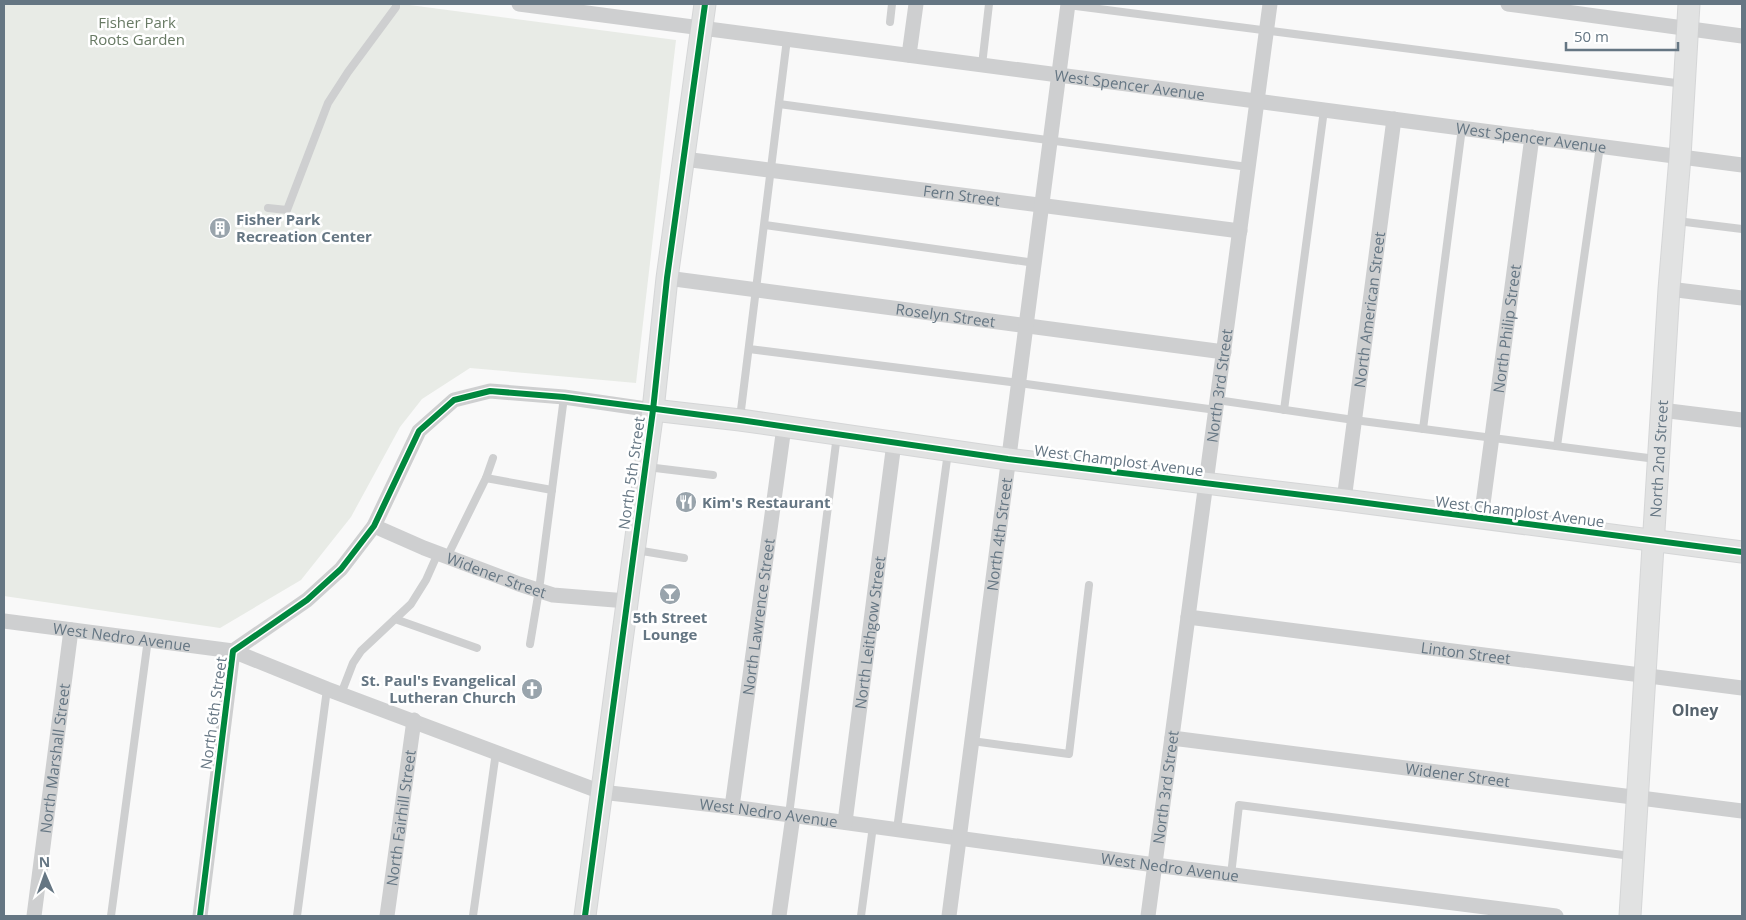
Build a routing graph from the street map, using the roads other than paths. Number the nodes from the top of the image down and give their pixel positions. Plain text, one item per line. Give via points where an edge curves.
1 (396, 4) edge
2 (519, 4) edge
3 (705, 4) edge
4 (892, 4) edge
5 (916, 4) edge
6 (989, 4) edge
7 (1270, 4) edge
8 (1508, 4) edge
9 (1689, 4) edge
10 (1068, 5) edge
11 (594, 9) edge
12 (890, 22) dead end
13 (702, 28) junction
14 (1688, 28) junction
15 (1266, 31) junction
16 (1742, 36) edge
17 (787, 39) junction
18 (909, 55) junction
19 (982, 65) junction
20 (1058, 75) junction
21 (1684, 84) junction
22 (1257, 101) junction
23 (779, 104) junction
24 (1324, 110) junction
25 (1394, 119) junction
26 (1462, 128) junction
27 (1532, 137) junction
28 (1050, 141) junction
29 (1600, 146) junction
30 (1680, 157) junction
31 (684, 159) junction
32 (1742, 165) edge
33 (1248, 167) junction
34 (771, 170) junction
35 (1042, 205) junction
36 (268, 208) dead end
37 (1675, 221) junction
38 (765, 225) junction
39 (1742, 229) edge
40 (1240, 231) junction
41 (1035, 263) junction
42 (667, 278) junction
43 (1669, 289) junction
44 (757, 290) junction
45 (1742, 298) edge
46 (1027, 326) junction
47 (749, 350) junction
48 (1224, 352) junction
49 (1019, 382) junction
50 (492, 391) joint
51 (564, 397) junction
52 (1216, 405) junction
53 (652, 410) junction
54 (1284, 410) junction
55 (1662, 410) junction
56 (740, 420) junction
57 (1354, 420) junction
58 (1742, 420) edge
59 (784, 427) junction
60 (1423, 429) junction
61 (837, 434) junction
62 (1492, 437) junction
63 (894, 443) junction
64 (1557, 446) junction
65 (948, 450) junction
66 (493, 458) dead end
67 (1008, 459) junction
68 (1658, 459) junction
69 (645, 467) junction
70 (713, 475) dead end
71 (486, 478) junction
72 (1206, 483) junction
73 (552, 490) junction
74 (1344, 500) junction
75 (1481, 519) junction
76 (374, 526) junction
77 (1653, 540) junction
78 (634, 550) junction
79 (1742, 552) edge
80 (443, 555) junction
81 (684, 558) dead end
82 (1089, 585) dead end
83 (539, 590) junction
84 (627, 601) junction
85 (1188, 617) junction
86 (396, 619) junction
87 (4, 621) edge
88 (71, 630) junction
89 (148, 639) junction
90 (530, 644) dead end
91 (477, 648) dead end
92 (233, 651) junction
93 (1646, 676) junction
94 (1742, 688) edge
95 (334, 692) junction
96 (414, 720) junction
97 (1172, 738) junction
98 (972, 741) junction
99 (496, 752) junction
100 (601, 792) junction
101 (1636, 798) junction
102 (732, 807) junction
103 (1742, 811) edge
104 (791, 816) junction
105 (845, 822) junction
106 (873, 826) junction
107 (897, 829) junction
108 (960, 838) junction
109 (1633, 856) junction
110 (1155, 865) junction
111 (1231, 875) junction
112 (34, 916) edge
113 (111, 916) edge
114 (200, 916) edge
115 (297, 916) edge
116 (386, 916) edge
117 (474, 916) edge
118 (585, 916) edge
119 (779, 916) edge
120 (861, 916) edge
121 (949, 916) edge
122 (1148, 916) edge
123 (1556, 916) edge
124 (1630, 916) edge

1 - 36 lane via 328,103 287,210
2 - 11 street, West Spencer Avenue
3 - 13 street, North 5th Street
4 - 12 lane
5 - 18 street
6 - 19 lane
7 - 15 street, North 3rd Street
8 - 14 street
9 - 14 street, North 2nd Street
10 - 15 lane
10 - 20 street, North 4th Street
11 - 13 street, West Spencer Avenue
13 - 17 street, West Spencer Avenue
13 - 31 street, North 5th Street
14 - 16 street
14 - 21 street, North 2nd Street
15 - 21 lane
15 - 22 street, North 3rd Street
17 - 18 street, West Spencer Avenue
17 - 23 lane
18 - 19 street, West Spencer Avenue
19 - 20 street, West Spencer Avenue
20 - 22 street, West Spencer Avenue
20 - 28 street, North 4th Street
21 - 30 street, North 2nd Street
22 - 24 street, West Spencer Avenue
22 - 33 street, North 3rd Street
23 - 28 lane
23 - 34 lane
24 - 25 street, West Spencer Avenue
24 - 54 lane
25 - 26 street, West Spencer Avenue
25 - 57 street, North American Street
26 - 27 street, West Spencer Avenue
26 - 60 lane
27 - 29 street, West Spencer Avenue
27 - 62 street, North Philip Street
28 - 33 lane
28 - 35 street, North 4th Street
29 - 30 street, West Spencer Avenue
29 - 64 lane
30 - 32 street, West Spencer Avenue
30 - 37 street, North 2nd Street
31 - 34 street, Fern Street
31 - 42 street, North 5th Street
33 - 40 street, North 3rd Street
34 - 35 street, Fern Street
34 - 38 lane
35 - 40 street, Fern Street
35 - 41 street, North 4th Street
37 - 39 lane
37 - 43 street, North 2nd Street
38 - 41 lane
38 - 44 lane
40 - 48 street, North 3rd Street
41 - 46 street, North 4th Street
42 - 44 street, Roselyn Street
42 - 53 street, North 5th Street
43 - 45 street
43 - 55 street, North 2nd Street
44 - 46 street, Roselyn Street
44 - 47 lane
46 - 48 street, Roselyn Street
46 - 49 street, North 4th Street
47 - 49 lane
47 - 56 lane
48 - 52 street, North 3rd Street
49 - 52 lane
49 - 67 street, North 4th Street
50 - 51 street, West Champlost Avenue
50 - 76 street, North 6th Street via 454,400 419,431
51 - 53 street, West Champlost Avenue
51 - 73 lane
52 - 54 lane
52 - 72 street, North 3rd Street
53 - 56 street, West Champlost Avenue
53 - 69 street, North 5th Street
54 - 57 lane
55 - 58 street
55 - 68 street, North 2nd Street
56 - 59 street, West Champlost Avenue
57 - 60 lane
57 - 74 street, North American Street
59 - 61 street, West Champlost Avenue
59 - 102 street, North Lawrence Street
60 - 62 lane
61 - 63 street, West Champlost Avenue
61 - 104 lane
62 - 64 lane
62 - 75 street, North Philip Street
63 - 65 street, West Champlost Avenue
63 - 105 street, North Leithgow Street
64 - 68 lane
65 - 67 street, West Champlost Avenue
65 - 107 lane
66 - 71 lane
67 - 72 street, West Champlost Avenue
67 - 98 street, North 4th Street
68 - 77 street, North 2nd Street
69 - 70 lane
69 - 78 street, North 5th Street
71 - 73 lane
71 - 80 lane
72 - 74 street, West Champlost Avenue
72 - 85 street, North 3rd Street
73 - 83 lane
74 - 75 street, West Champlost Avenue
75 - 77 street, West Champlost Avenue
76 - 80 street, Widener Street
76 - 92 street, North 6th Street via 341,569 307,600
77 - 79 street, West Champlost Avenue
77 - 93 street, North 2nd Street
78 - 81 lane
78 - 84 street, North 5th Street
80 - 83 street, Widener Street
80 - 86 lane via 416,597
82 - 98 lane via 1069,754
83 - 84 street, Widener Street
83 - 90 lane
84 - 100 street, North 5th Street
85 - 93 street, Linton Street
85 - 97 street, North 3rd Street
86 - 91 lane
86 - 95 lane via 361,651
87 - 88 street, West Nedro Avenue
88 - 89 street, West Nedro Avenue
88 - 112 street, North Marshall Street
89 - 92 street, West Nedro Avenue
89 - 113 lane
92 - 95 street, West Nedro Avenue
92 - 114 street, North 6th Street
93 - 94 street, Linton Street
93 - 101 street, North 2nd Street
95 - 96 street, West Nedro Avenue
95 - 115 lane
96 - 99 street, West Nedro Avenue
96 - 116 street, North Fairhill Street
97 - 101 street, Widener Street
97 - 110 street, North 3rd Street
98 - 108 street, North 4th Street
99 - 100 street, West Nedro Avenue
99 - 117 lane
100 - 102 street, West Nedro Avenue
100 - 118 street, North 5th Street
101 - 103 street, Widener Street
101 - 109 street, North 2nd Street
102 - 104 street, West Nedro Avenue
104 - 105 street, West Nedro Avenue
104 - 119 street
105 - 106 street, West Nedro Avenue
106 - 107 street, West Nedro Avenue
106 - 120 lane
107 - 108 street, West Nedro Avenue
108 - 110 street, West Nedro Avenue
108 - 121 street, North 4th Street
109 - 111 lane via 1239,805
109 - 124 street, North 2nd Street
110 - 111 street, West Nedro Avenue
110 - 122 street, North 3rd Street
111 - 123 street, West Nedro Avenue

